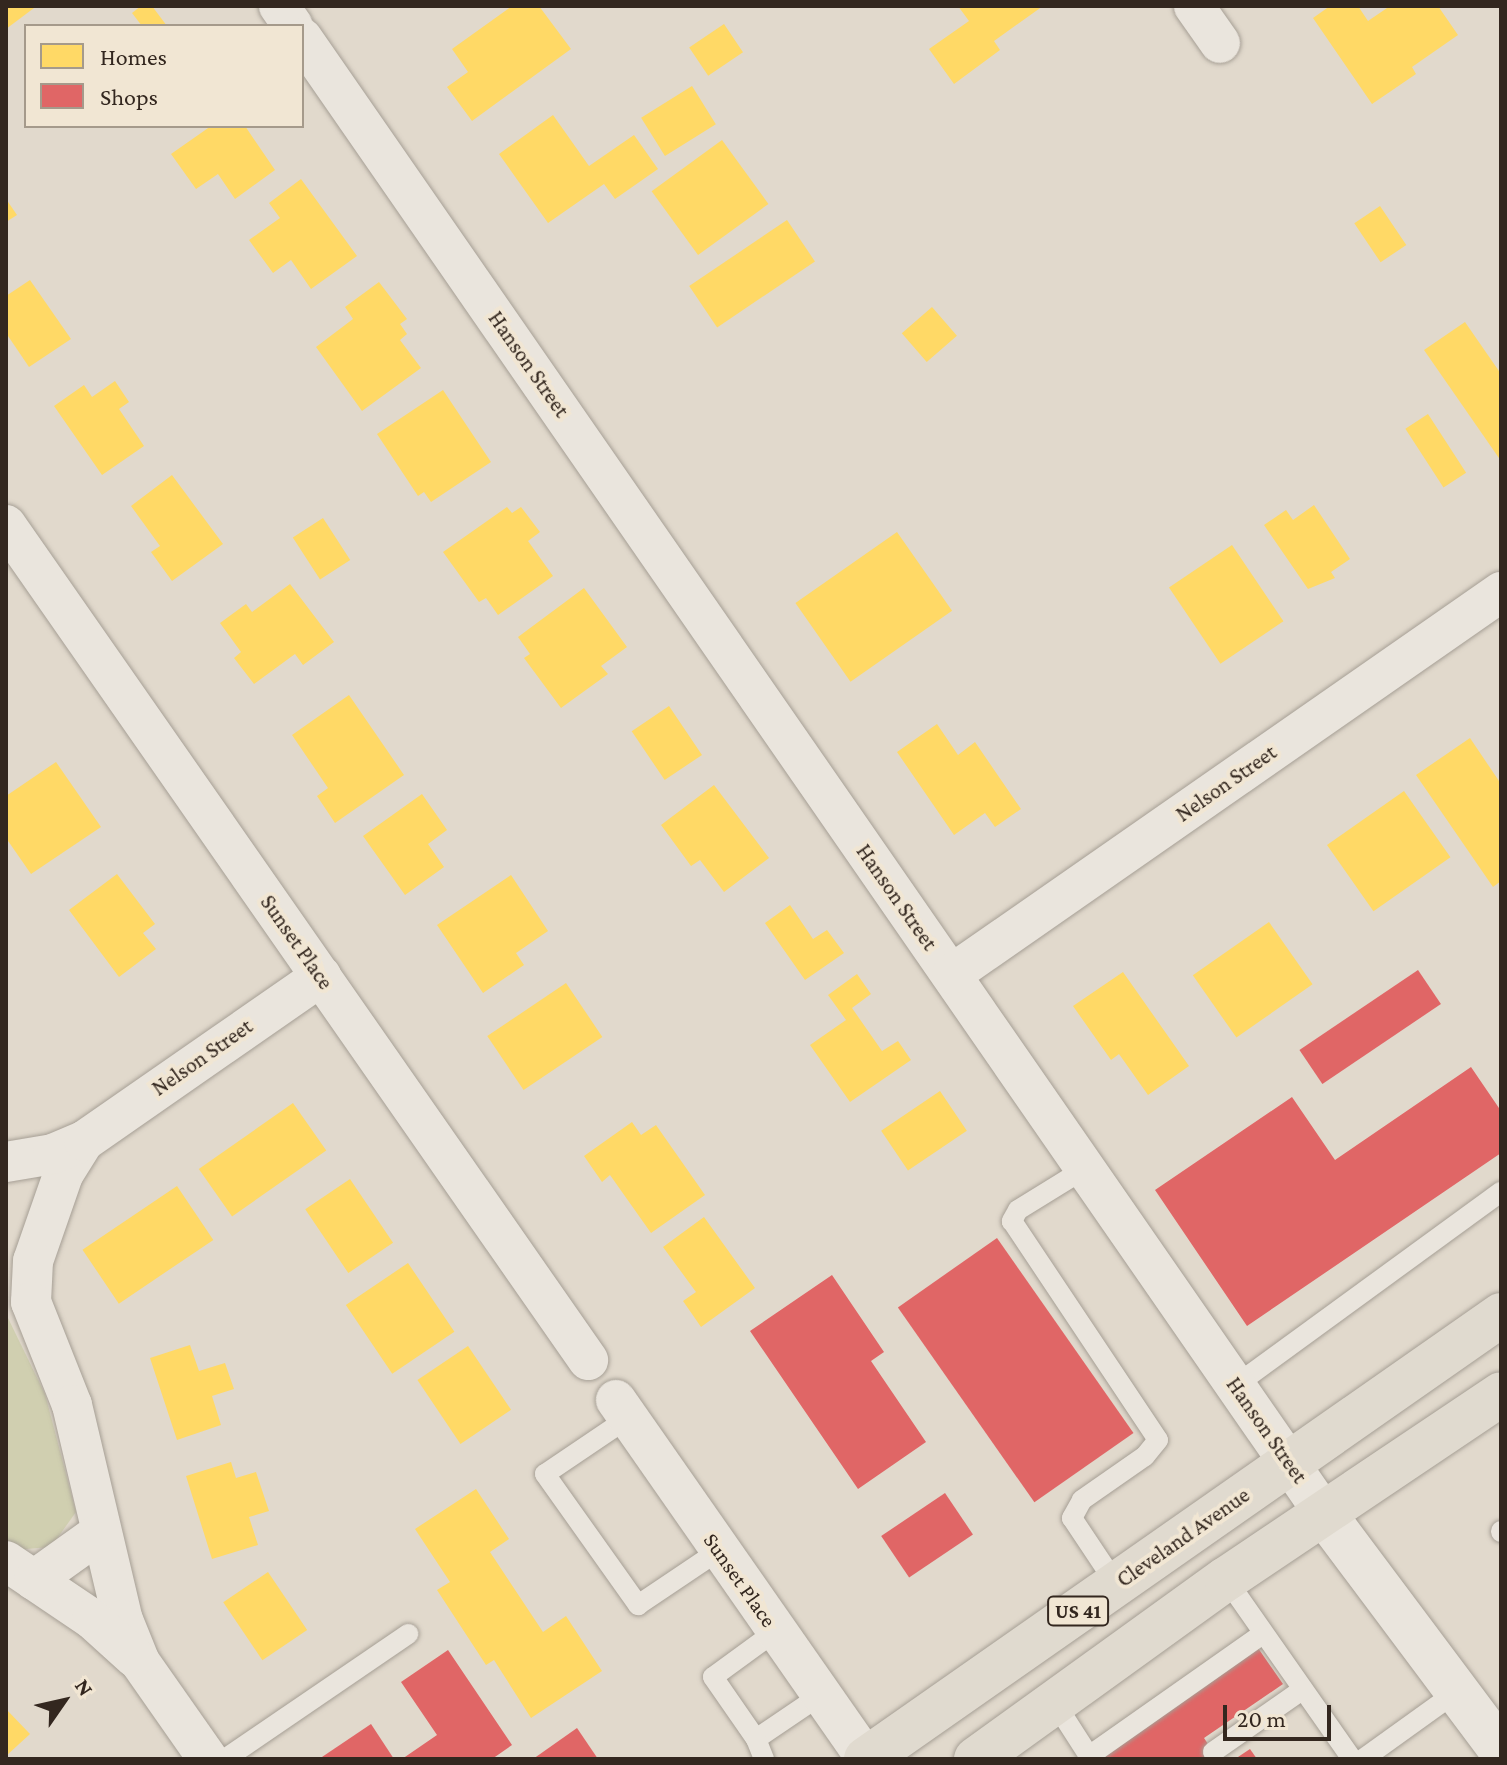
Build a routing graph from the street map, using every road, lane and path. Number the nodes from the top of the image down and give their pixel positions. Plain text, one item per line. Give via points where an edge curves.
1 (279, 6) edge
2 (1194, 6) edge
3 (292, 24) edge
4 (304, 41) edge
5 (1220, 43) dead end
6 (6, 525) edge
7 (1501, 592) edge
8 (952, 974) junction
9 (321, 976) junction
10 (84, 1141) junction
11 (6, 1162) edge
12 (1086, 1168) junction
13 (1501, 1192) edge
14 (6, 1251) edge
15 (31, 1302) junction
16 (1501, 1315) edge
17 (588, 1360) dead end
18 (1236, 1385) junction
19 (1501, 1394) edge
20 (622, 1409) joint
21 (1290, 1463) junction
22 (1325, 1515) junction
23 (101, 1532) junction
24 (720, 1550) junction
25 (20, 1570) edge
26 (1226, 1579) junction
27 (1116, 1584) junction
28 (776, 1631) junction
29 (408, 1634) dead end
30 (1261, 1635) junction
31 (140, 1662) junction
32 (1302, 1690) junction
33 (1459, 1690) junction
34 (821, 1695) junction
35 (1055, 1703) junction
36 (1496, 1730) edge
37 (756, 1739) junction
38 (1214, 1745) dead end
39 (1090, 1757) edge
40 (208, 1759) edge
41 (225, 1759) edge
42 (764, 1759) edge
43 (866, 1759) edge
44 (976, 1759) edge
45 (1352, 1759) edge
46 (1363, 1759) edge

1 - 3 street
2 - 5 street
4 - 8 street, Hanson Street
6 - 9 street, Sunset Place
7 - 8 street, Nelson Street
8 - 12 street, Hanson Street
9 - 10 street, Nelson Street
9 - 17 street, Sunset Place
10 - 11 street via 53,1154
10 - 15 street via 63,1175 33,1261
12 - 18 street, Hanson Street
12 - 27 lane via 1018,1210 1012,1221 1158,1440 1145,1456 1082,1500 1072,1518
13 - 18 lane
14 - 15 street
15 - 23 street via 72,1405
16 - 21 main road, Cleveland Avenue / US 41
18 - 21 street, Hanson Street
19 - 22 main road, US 41
20 - 24 street, Sunset Place
20 - 24 lane via 545,1474 638,1605
21 - 22 street, Hanson Street
21 - 27 main road, Cleveland Avenue / US 41
22 - 26 main road, US 41
22 - 33 street, Hanson Street
23 - 25 street
23 - 31 street via 123,1620
24 - 28 street, Sunset Place
25 - 31 street via 92,1619
26 - 30 lane
26 - 35 main road, US 41
27 - 43 main road, Cleveland Avenue / US 41
28 - 34 street, Sunset Place
28 - 37 lane via 713,1677
29 - 41 lane
30 - 32 lane
30 - 39 lane
31 - 40 street
32 - 38 lane via 1252,1715
32 - 45 lane
33 - 36 street, Hanson Street
33 - 46 lane
34 - 37 lane
34 - 43 street, Sunset Place
35 - 39 lane
35 - 44 main road, US 41
37 - 42 lane via 768,1757

